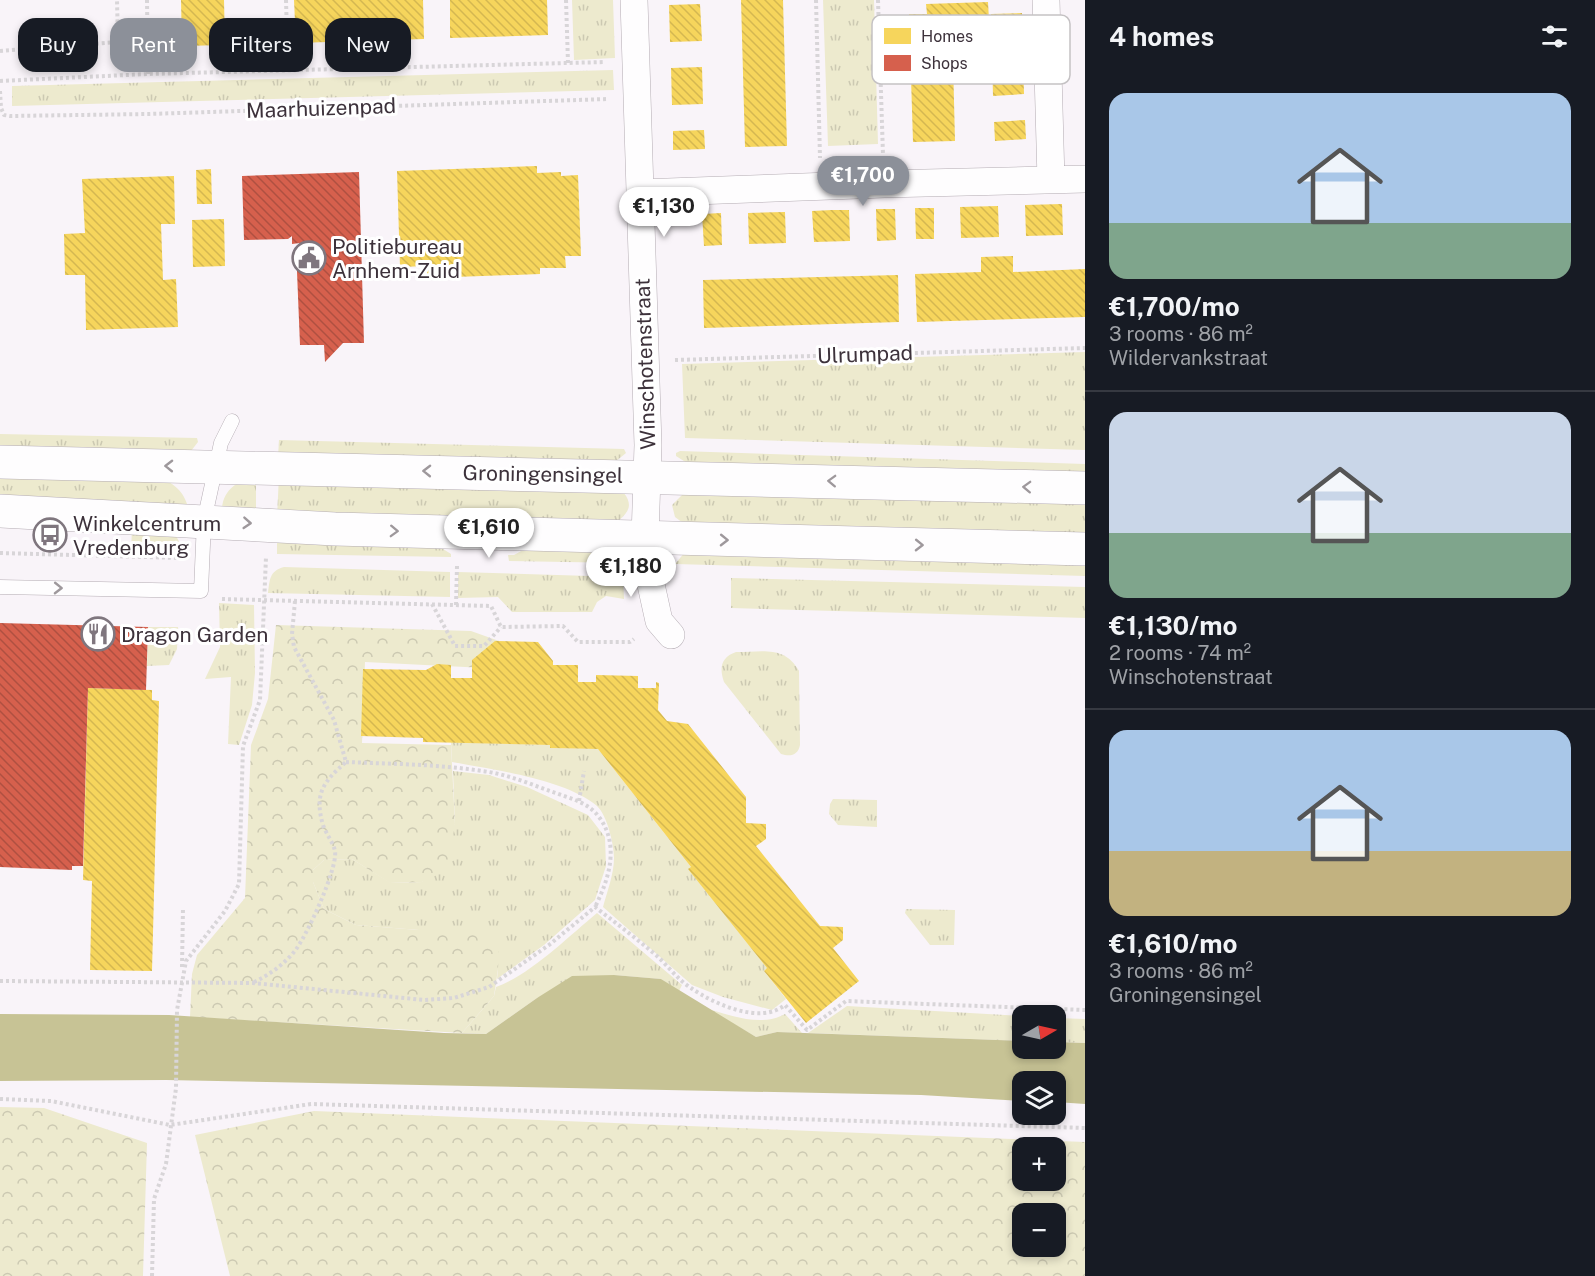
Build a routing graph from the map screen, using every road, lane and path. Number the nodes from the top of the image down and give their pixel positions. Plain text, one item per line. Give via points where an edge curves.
1 (117, 0) edge
2 (147, 0) edge
3 (286, 0) edge
4 (566, 0) edge
5 (634, 0) edge
6 (816, 0) edge
7 (879, 0) edge
8 (1046, 0) edge
9 (879, 15) edge
10 (1046, 15) edge
11 (287, 18) edge
12 (0, 51) edge
13 (636, 62) junction
14 (568, 63) junction
15 (313, 69) edge
16 (218, 72) edge
17 (148, 74) junction
18 (0, 81) edge
19 (881, 84) edge
20 (1048, 84) edge
21 (0, 91) edge
22 (637, 98) junction
23 (1085, 179) edge
24 (1051, 180) junction
25 (884, 184) junction
26 (821, 187) junction
27 (640, 193) junction
28 (1085, 348) edge
29 (645, 361) junction
30 (232, 421) dead end
31 (0, 462) edge
32 (217, 467) junction
33 (647, 476) junction
34 (1085, 488) edge
35 (0, 511) edge
36 (204, 521) junction
37 (267, 525) junction
38 (645, 538) junction
39 (1085, 549) edge
40 (457, 566) dead end
41 (0, 587) edge
42 (212, 599) dead end
43 (263, 600) junction
44 (295, 601) junction
45 (432, 604) junction
46 (456, 605) junction
47 (501, 627) junction
48 (665, 628) joint
49 (346, 762) junction
50 (584, 771) dead end
51 (579, 801) junction
52 (595, 907) junction
53 (183, 908) dead end
54 (0, 981) edge
55 (253, 982) junction
56 (182, 983) junction
57 (1085, 1010) edge
58 (0, 1099) edge
59 (170, 1125) junction
60 (1085, 1128) edge
61 (152, 1276) edge

1 - 12 path via 118,42
2 - 17 path
3 - 11 path
4 - 14 path
5 - 13 street, Winschotenstraat
6 - 26 path
7 - 9 path
8 - 10 street
13 - 14 path
13 - 22 street, Winschotenstraat
14 - 15 path
16 - 17 path
17 - 18 path
19 - 25 path
20 - 24 street
21 - 22 path, Maarhuizenpad via 1,108 10,117
22 - 27 street, Winschotenstraat
23 - 24 street
24 - 25 street
25 - 26 street
26 - 27 street
27 - 29 street, Winschotenstraat
28 - 29 path, Ulrumpad
29 - 33 street, Winschotenstraat
30 - 32 lane via 221,443
32 -> 31 street, Groningensingel
33 -> 32 street, Groningensingel
32 - 36 lane
34 -> 33 street, Groningensingel
33 - 38 street, Winschotenstraat
35 - 36 street
36 -> 37 street
41 -> 36 lane via 201,591
37 -> 38 street
37 - 43 path
38 -> 39 street
38 - 48 street via 648,571
40 - 46 path
42 - 43 path
43 - 44 path
43 - 56 path via 260,700 243,746 239,884 225,911 186,961
44 - 45 path
44 - 49 path via 294,647 334,720
45 - 46 path
45 - 47 path via 455,646 484,646
46 - 47 path via 491,606
47 - 48 path via 563,626 578,642 630,642
49 - 51 path via 484,771
49 - 55 path via 327,778 318,797 324,826 335,850 335,865 317,912 295,951 270,974
50 - 51 path
51 - 52 path via 600,817 612,856
52 - 55 path via 520,967 489,987 454,998 424,1000
52 - 57 path via 689,987 730,1008 762,1014 776,1012 785,1005 807,1030 846,1001
53 - 56 path
54 - 56 path
55 - 56 path
56 - 59 path
58 - 59 path via 51,1101
59 - 60 path via 311,1104
59 - 61 path via 166,1164 154,1200

